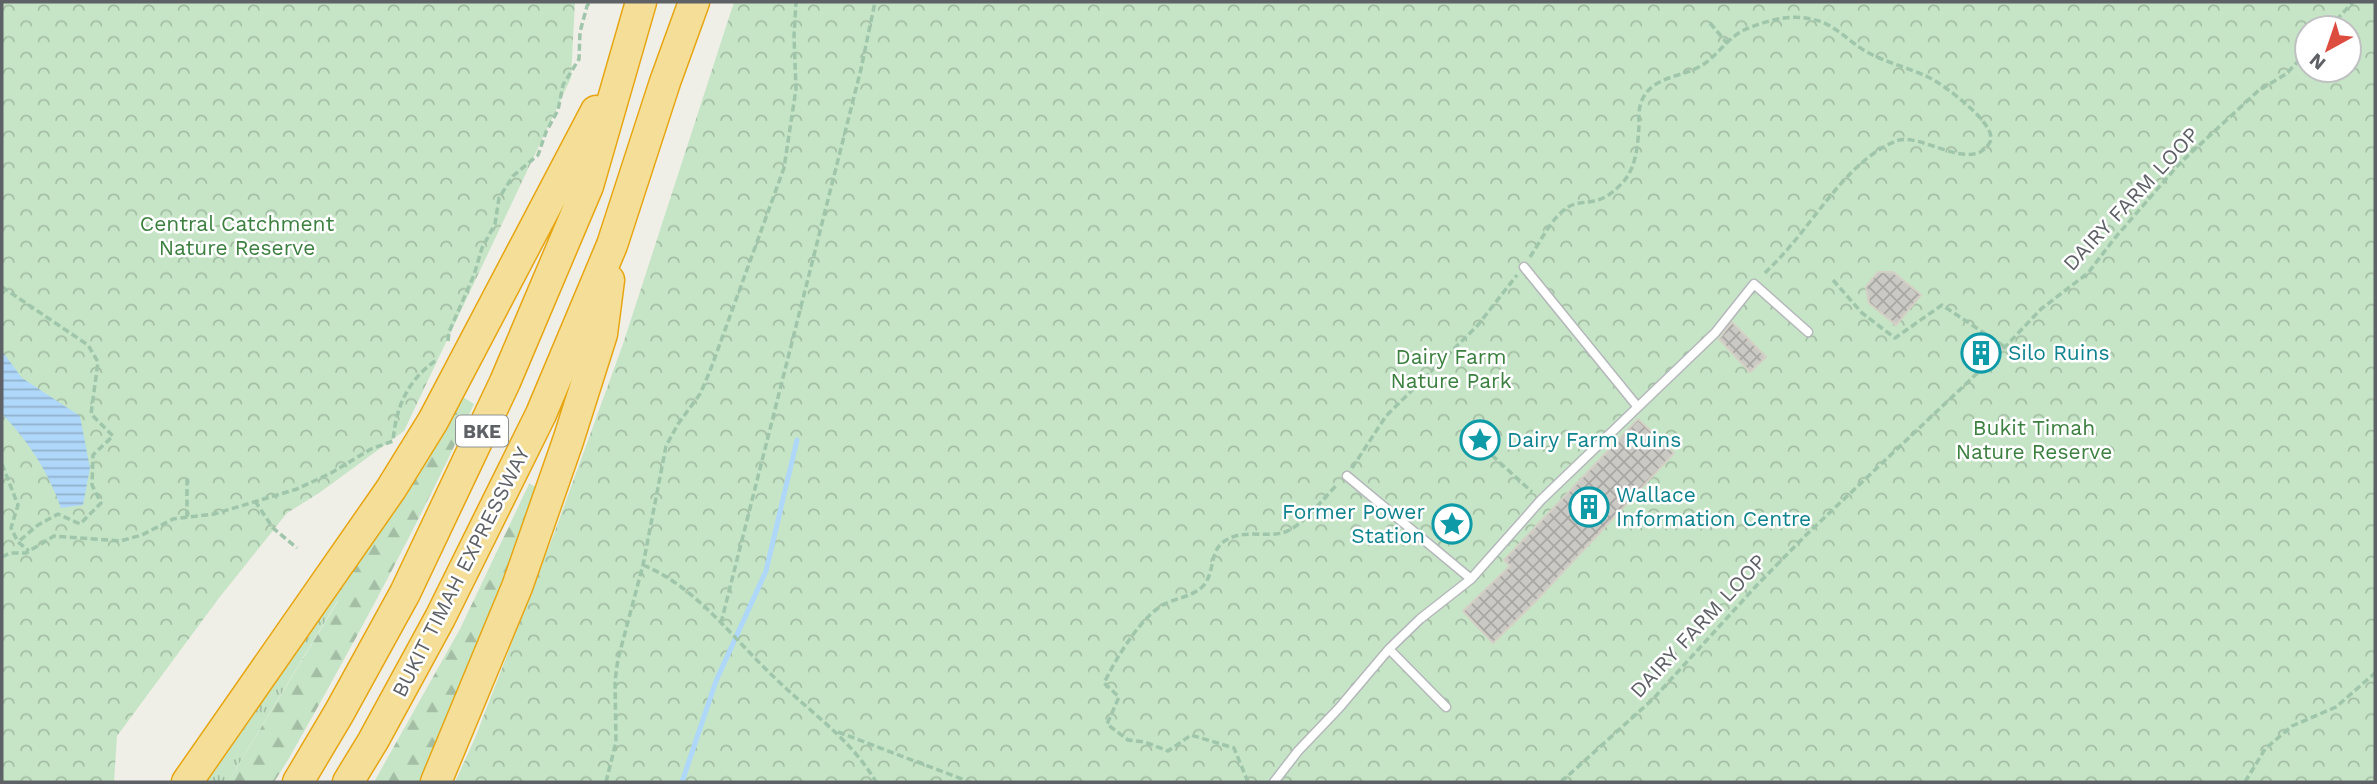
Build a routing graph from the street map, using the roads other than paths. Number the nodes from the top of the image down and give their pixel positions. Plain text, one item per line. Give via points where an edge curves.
1 (641, 2) edge
2 (694, 2) edge
3 (623, 61) junction
4 (612, 245) junction
5 (1524, 267) road end
6 (1808, 332) dead end
7 (1637, 406) junction
8 (1347, 476) road end
9 (1471, 579) junction
10 (1389, 649) junction
11 (1446, 706) dead end
12 (187, 782) edge
13 (298, 782) edge
14 (348, 782) edge
15 (436, 782) edge
16 (1274, 782) edge

1 - 3 highway, BUKIT TIMAH EXPRESSWAY / BKE
2 - 4 highway, BUKIT TIMAH EXPRESSWAY / BKE
3 - 12 highway via 433,421 391,489
3 - 13 highway, BUKIT TIMAH EXPRESSWAY / BKE via 588,186 505,383 405,593
4 - 14 highway, BUKIT TIMAH EXPRESSWAY / BKE via 541,414 440,618
4 - 15 highway via 602,334 568,441 517,587
5 - 7 lane
6 - 7 lane via 1755,284 1715,333
7 - 9 lane via 1541,500
8 - 9 lane
9 - 10 lane
10 - 11 lane
10 - 16 lane

